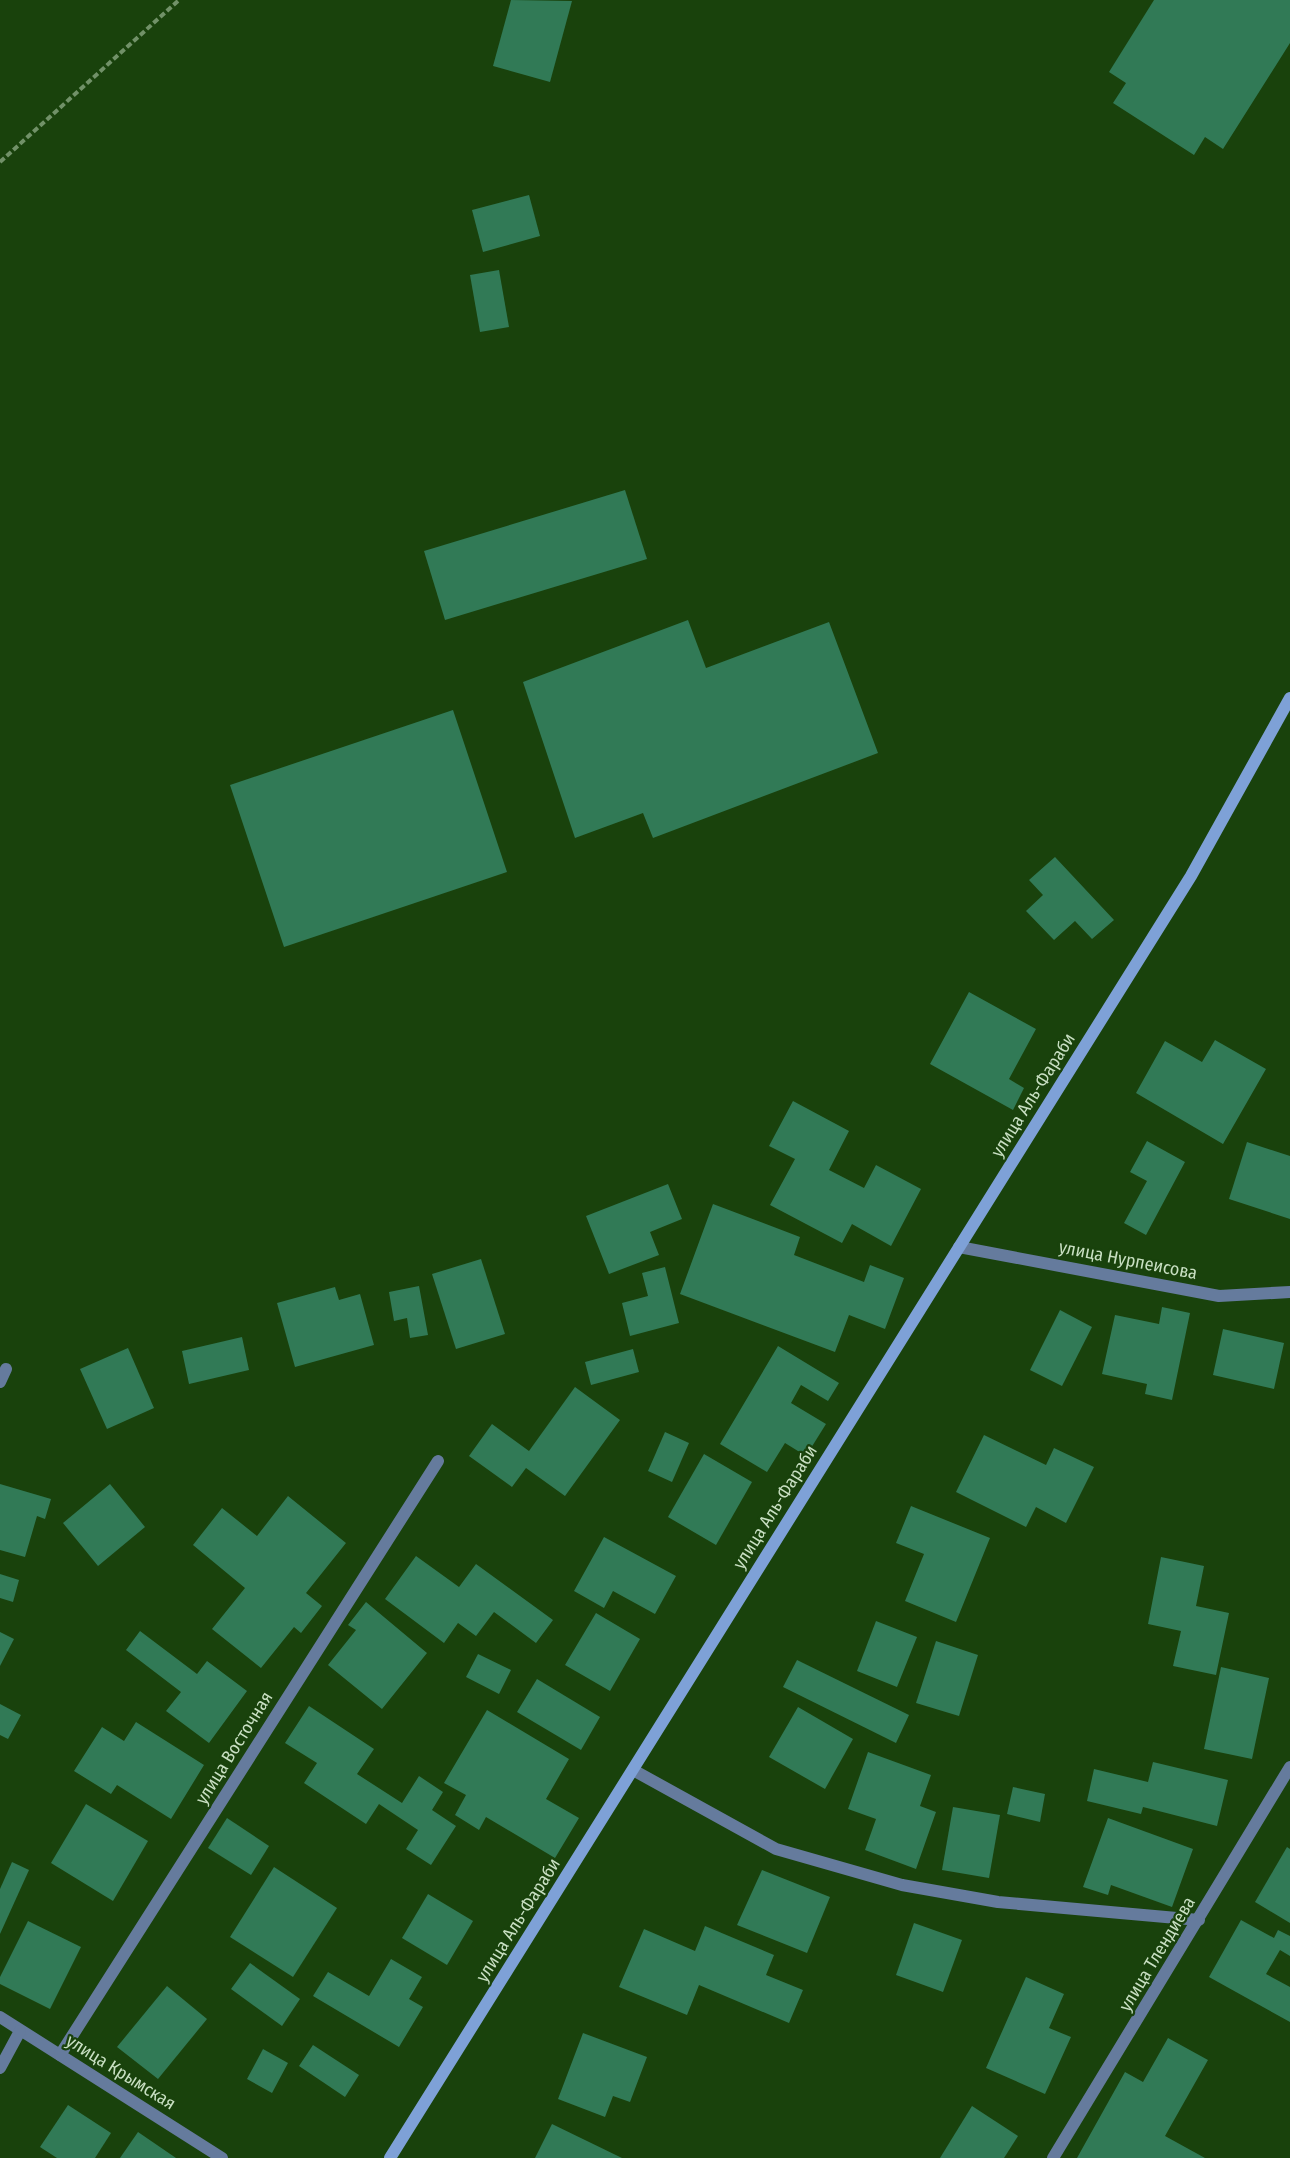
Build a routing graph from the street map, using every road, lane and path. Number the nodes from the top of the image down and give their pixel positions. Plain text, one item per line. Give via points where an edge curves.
1 (179, 0) edge
2 (0, 162) edge
3 (1290, 698) edge
4 (959, 1246) junction
5 (1290, 1292) edge
6 (6, 1370) dead end
7 (0, 1382) edge
8 (438, 1461) dead end
9 (1290, 1767) edge
10 (633, 1770) junction
11 (1199, 1920) junction
12 (0, 2017) edge
13 (20, 2031) junction
14 (60, 2055) junction
15 (0, 2068) edge
16 (222, 2158) edge
17 (390, 2158) edge
18 (1053, 2158) edge

1 - 2 path
3 - 4 main road, улица Аль-Фараби via 1191,876
4 - 5 street, улица Нурпеисова via 1219,1296
4 - 10 main road, улица Аль-Фараби
6 - 7 street
8 - 14 street, улица Восточная
9 - 11 street, улица Тлендиева
10 - 11 street via 776,1849 902,1885 998,1902
10 - 17 main road, улица Аль-Фараби
11 - 18 street, улица Тлендиева
12 - 13 street, улица Крымская
13 - 14 street, улица Крымская
13 - 15 street
14 - 16 street, улица Крымская

